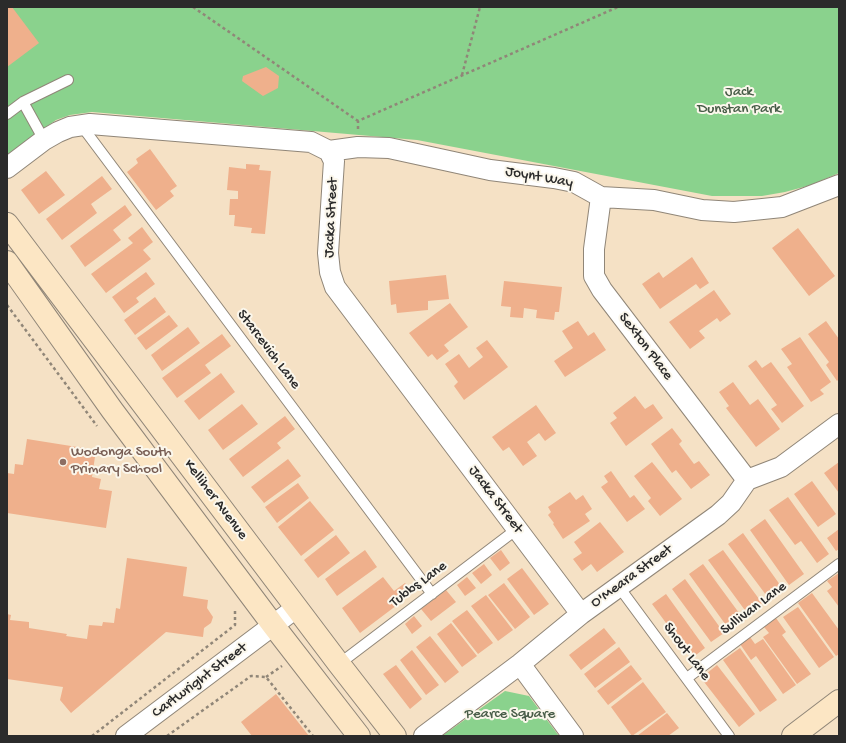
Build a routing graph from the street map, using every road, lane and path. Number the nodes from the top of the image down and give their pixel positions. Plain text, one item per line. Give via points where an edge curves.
1 (193, 7) edge
2 (480, 7) edge
3 (618, 7) edge
4 (462, 75) junction
5 (68, 80) dead end
6 (23, 102) junction
7 (7, 114) edge
8 (358, 121) junction
9 (81, 124) junction
10 (44, 140) junction
11 (358, 147) junction
12 (329, 151) junction
13 (7, 168) edge
14 (839, 185) edge
15 (601, 197) junction
16 (7, 224) edge
17 (7, 262) edge
18 (839, 424) edge
19 (747, 480) junction
20 (517, 529) junction
21 (839, 564) edge
22 (619, 587) junction
23 (432, 594) junction
24 (296, 608) junction
25 (236, 611) dead end
26 (581, 614) junction
27 (273, 625) junction
28 (339, 664) junction
29 (520, 664) junction
30 (686, 678) junction
31 (839, 701) edge
32 (92, 736) edge
33 (126, 736) edge
34 (167, 736) edge
35 (313, 736) edge
36 (359, 736) edge
37 (395, 736) edge
38 (424, 736) edge
39 (573, 736) edge
40 (729, 736) edge
41 (792, 736) edge

1 - 8 path
2 - 4 path
3 - 4 path
4 - 8 path
5 - 6 lane
6 - 7 lane
6 - 10 lane
8 - 11 path
9 - 10 street
9 - 12 street via 311,142
9 - 23 lane, Starcevich Lane
10 - 13 street
11 - 12 street, Joynt Way
11 - 15 street, Joynt Way via 389,148 490,170 574,182
12 - 20 street, Jacka Street via 334,161 328,253 335,287
14 - 15 street, Joynt Way via 782,207 734,212 702,210 654,200
15 - 19 street, Sexton Place via 594,249 594,276
16 - 24 street, Kelliher Avenue
17 - 27 street, Kelliher Avenue via 112,410
18 - 19 street via 781,467
19 - 22 street, O'Meara Street via 725,510
20 - 23 lane, Tubbs Lane
20 - 26 street, Jacka Street
21 - 30 lane, Sullivan Lane
22 - 26 street, O'Meara Street
22 - 30 lane, Shout Lane
23 - 28 lane, Tubbs Lane
24 - 27 street, Cartwright Street
24 - 28 street, Kelliher Avenue
25 - 32 path via 235,625
26 - 29 street, O'Meara Street
27 - 33 street, Cartwright Street
27 - 36 street, Kelliher Avenue
28 - 37 street, Kelliher Avenue
29 - 38 street, O'Meara Street
29 - 39 street
30 - 40 lane, Shout Lane
31 - 41 street
34 - 35 path via 251,676 266,677

